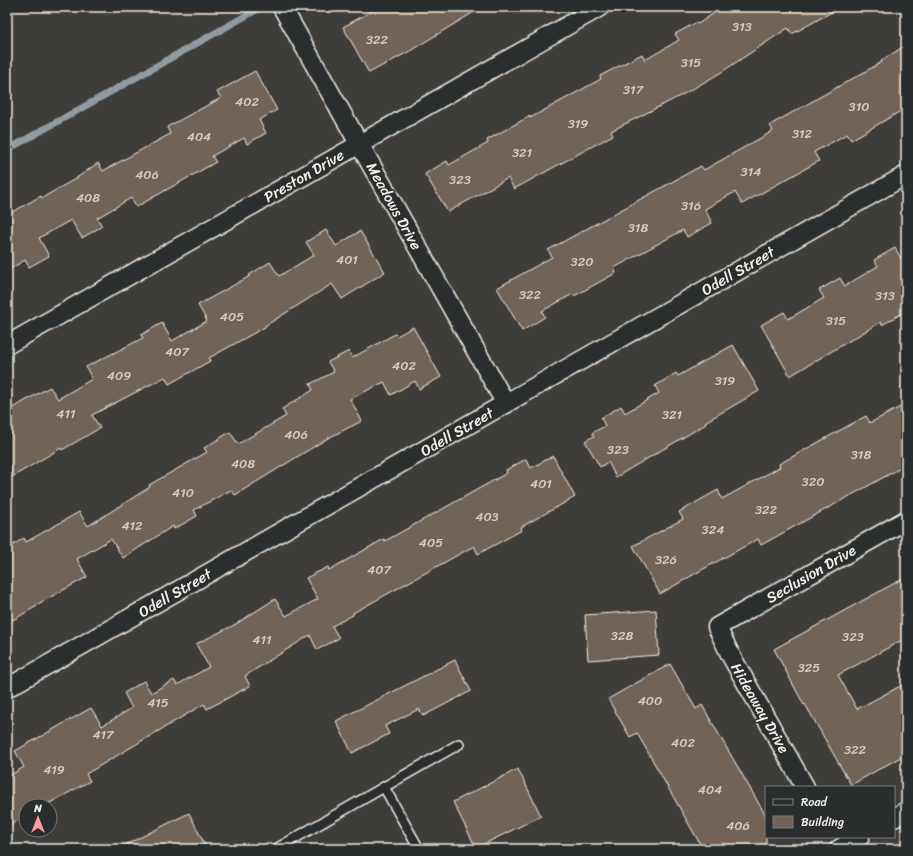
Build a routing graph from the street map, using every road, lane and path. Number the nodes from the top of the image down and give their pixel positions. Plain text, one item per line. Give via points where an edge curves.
1 (282, 7) edge
2 (600, 7) edge
3 (359, 144) junction
4 (906, 175) edge
5 (7, 346) edge
6 (506, 404) junction
7 (906, 520) edge
8 (717, 627) joint
9 (7, 688) edge
10 (458, 744) dead end
11 (805, 786) edge
12 (384, 787) junction
13 (906, 811) edge
14 (895, 817) edge
15 (857, 838) edge
16 (838, 845) edge
17 (276, 849) edge
18 (419, 849) edge

1 - 3 street, Meadows Drive
2 - 3 street, Preston Drive
3 - 5 street, Preston Drive
3 - 6 street, Meadows Drive
4 - 6 street, Odell Street
6 - 9 street, Odell Street
7 - 8 street, Seclusion Drive
8 - 11 street, Hideaway Drive
10 - 12 lane
12 - 17 lane
12 - 18 lane
13 - 14 street
15 - 16 street

